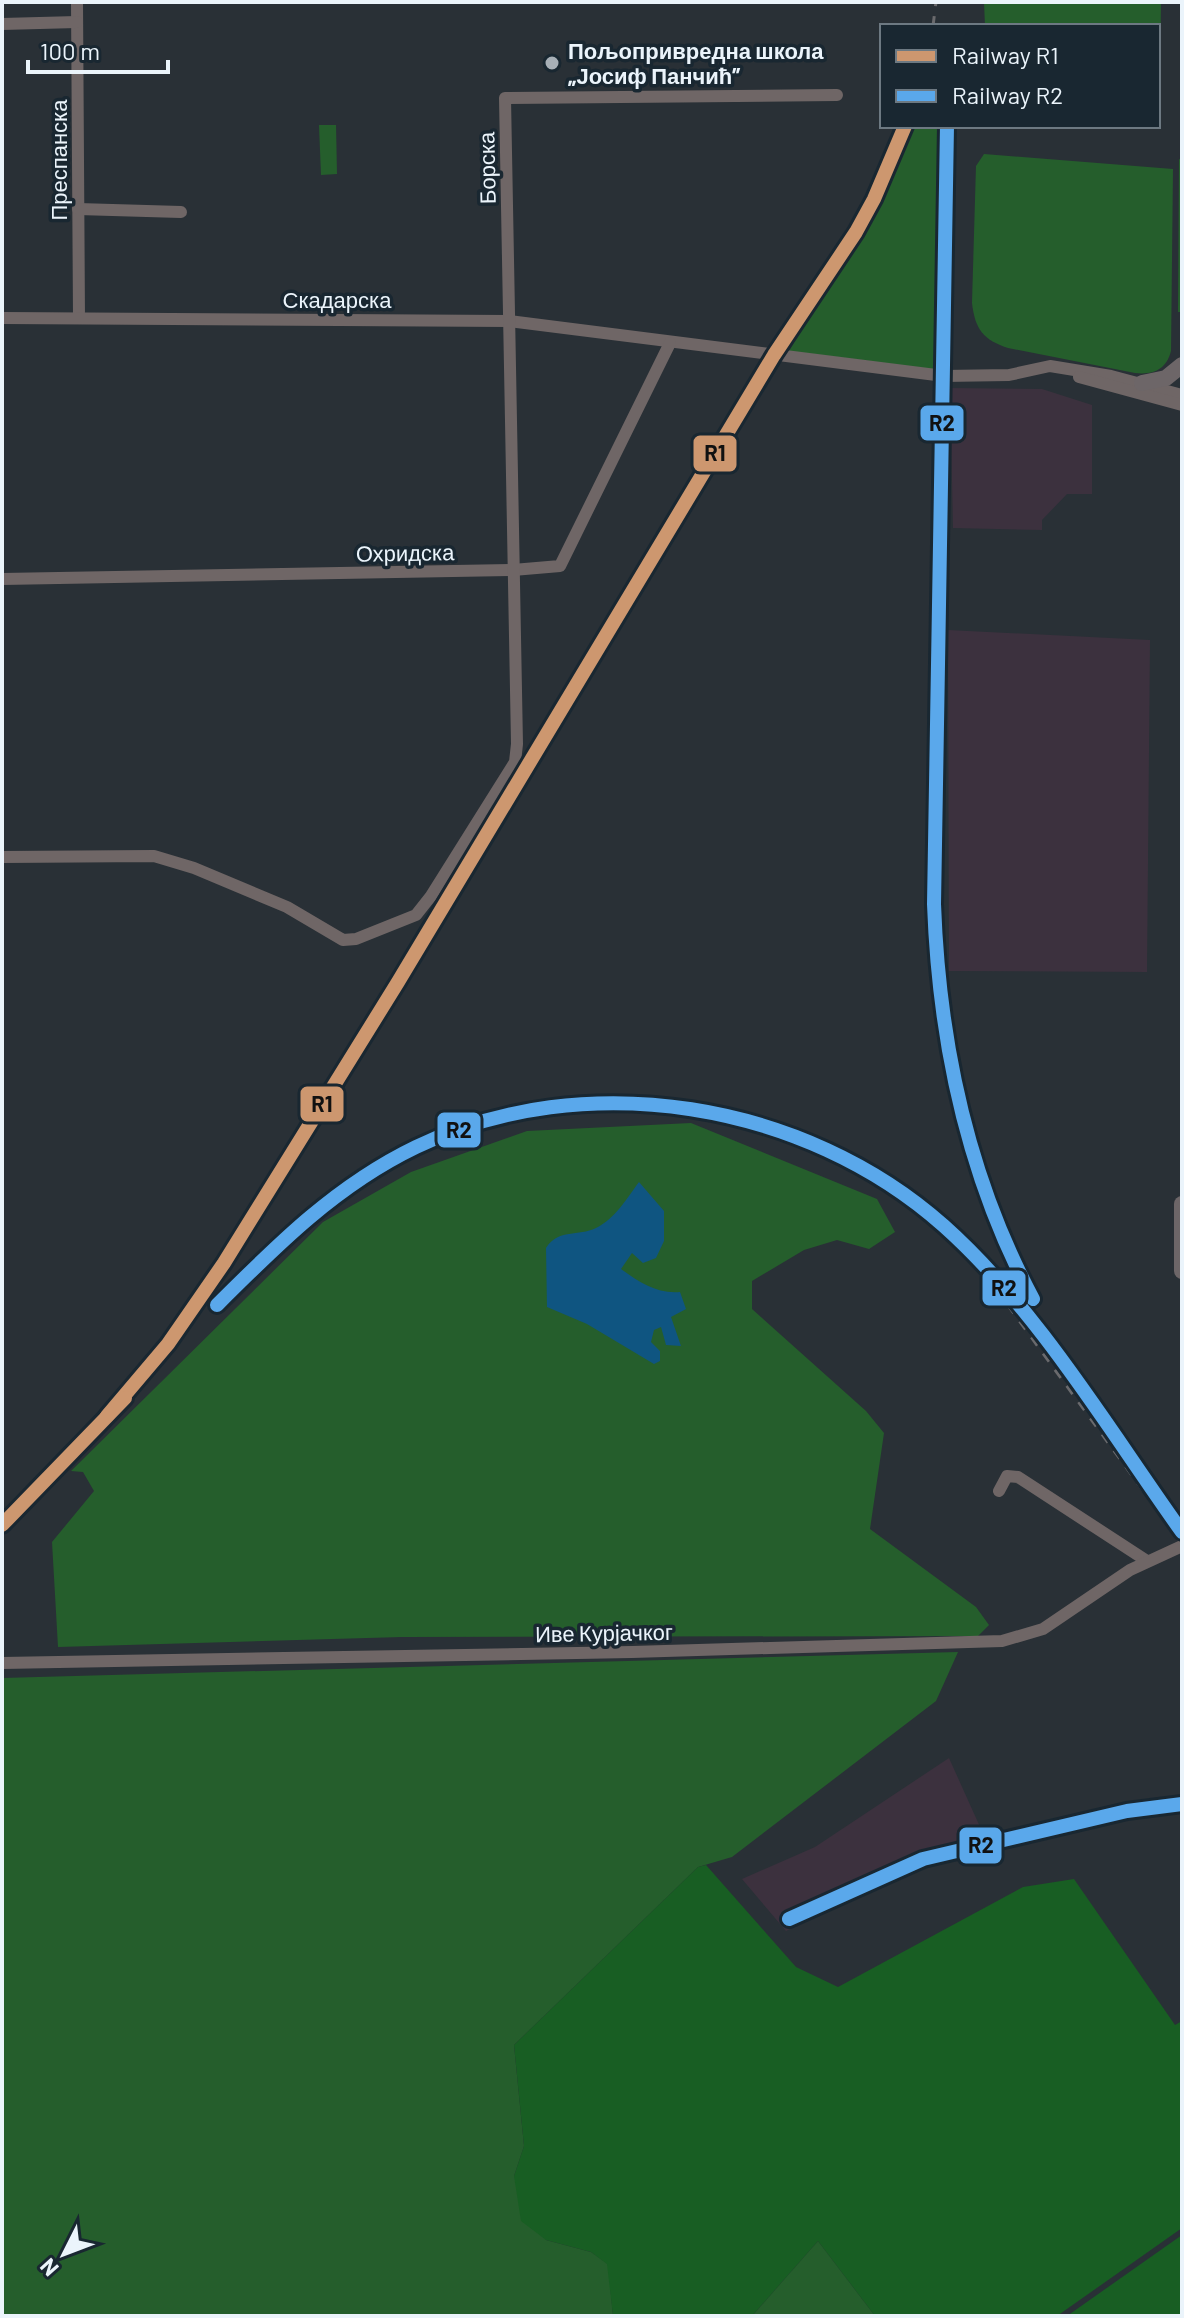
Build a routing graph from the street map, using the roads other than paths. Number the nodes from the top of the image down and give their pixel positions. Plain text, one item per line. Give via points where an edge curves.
1 (77, 2) edge
2 (77, 22) junction
3 (2, 24) edge
4 (837, 95) dead end
5 (78, 209) junction
6 (181, 212) dead end
7 (2, 318) edge
8 (79, 318) junction
9 (509, 321) junction
10 (670, 343) junction
11 (1182, 365) edge
12 (1050, 366) junction
13 (1142, 383) junction
14 (1182, 395) edge
15 (1182, 405) edge
16 (513, 570) junction
17 (2, 579) edge
18 (2, 857) edge
19 (1182, 1204) edge
20 (1182, 1271) edge
21 (999, 1491) dead end
22 (1182, 1546) edge
23 (1147, 1561) junction
24 (2, 1663) edge

1 - 2 street, Преспанска
2 - 3 street
2 - 5 street, Преспанска
4 - 9 street, Борска via 505,98
5 - 6 street
5 - 8 street, Преспанска
7 - 8 street, Скадарска
8 - 9 street, Скадарска
9 - 10 street, Скадарска
9 - 16 street, Борска
10 - 12 street, Скадарска via 944,376 1009,375
10 - 16 street, Охридска via 565,560 550,568
11 - 13 main road via 1166,378
12 - 13 street
12 - 15 street
13 - 14 street
16 - 17 street, Охридска
16 - 18 street, Борска via 515,762 416,915 343,940 287,907 154,856
19 - 20 main road
21 - 23 street via 1007,1476 1018,1477
22 - 23 street, Иве Курјачког
23 - 24 street, Иве Курјачког via 1043,1629 1002,1641

